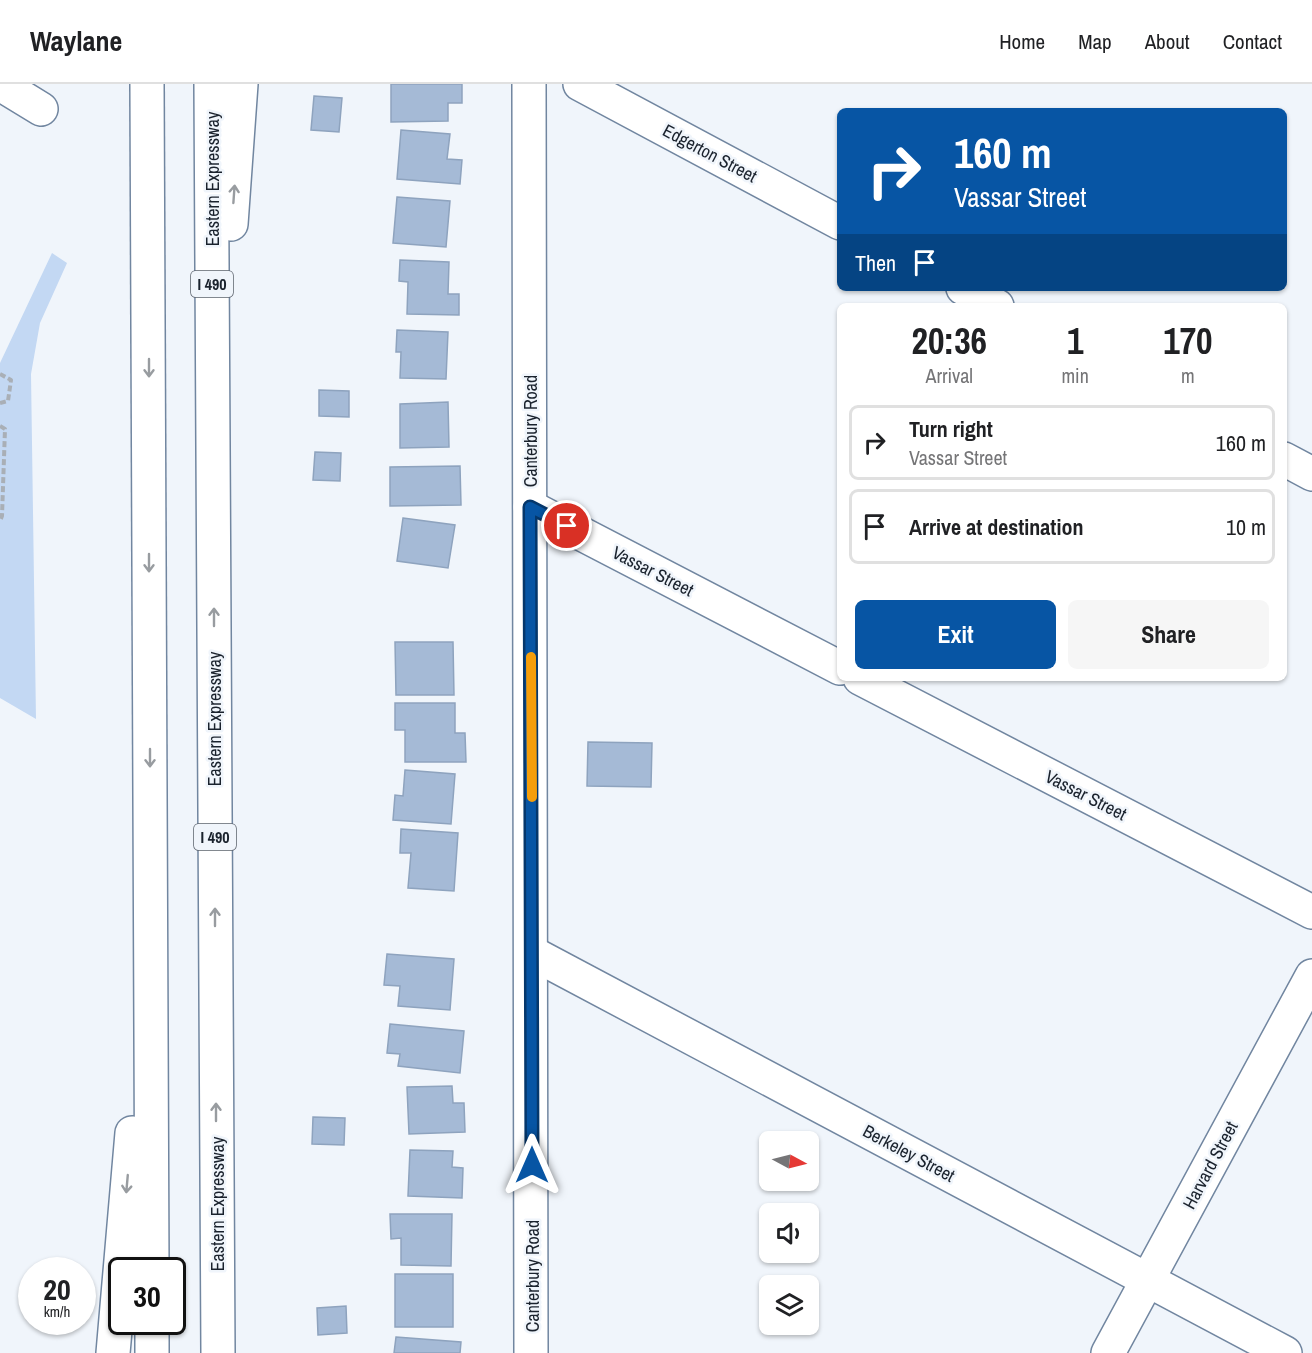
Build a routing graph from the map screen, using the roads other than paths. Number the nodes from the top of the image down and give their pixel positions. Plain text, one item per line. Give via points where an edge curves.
1 (0, 84) edge
2 (129, 84) edge
3 (147, 84) edge
4 (211, 84) edge
5 (241, 84) edge
6 (529, 84) edge
7 (580, 84) edge
8 (41, 109) dead end
9 (837, 220) edge
10 (969, 291) edge
11 (991, 303) edge
12 (149, 310) junction
13 (1287, 461) edge
14 (1312, 474) edge
15 (213, 483) junction
16 (530, 507) junction
17 (837, 666) edge
18 (866, 681) edge
19 (1312, 912) edge
20 (150, 916) junction
21 (532, 953) junction
22 (1312, 976) edge
23 (217, 1192) junction
24 (152, 1257) edge
25 (1148, 1280) junction
26 (152, 1335) edge
27 (113, 1353) edge
28 (152, 1353) edge
29 (218, 1353) edge
30 (228, 1353) edge
31 (531, 1353) edge
32 (1108, 1353) edge
33 (1285, 1353) edge

1 - 8 main road
2 - 12 main road
3 - 12 main road
4 - 15 main road, Eastern Expressway / I 490
15 -> 5 main road
6 - 16 main road, Canterbury Road
7 - 9 main road, Edgerton Street
10 - 11 main road
12 -> 20 main road
13 - 14 main road
23 -> 15 main road, Eastern Expressway / I 490
16 - 17 main road, Vassar Street
16 - 21 main road, Canterbury Road
18 - 19 main road, Vassar Street
20 - 24 main road
20 -> 27 main road
21 - 25 main road, Berkeley Street
21 - 31 main road, Canterbury Road
22 - 25 main road, Harvard Street
23 - 29 main road, Eastern Expressway / I 490
23 - 30 main road
25 - 32 main road, Harvard Street
25 - 33 main road, Berkeley Street
26 - 28 main road

